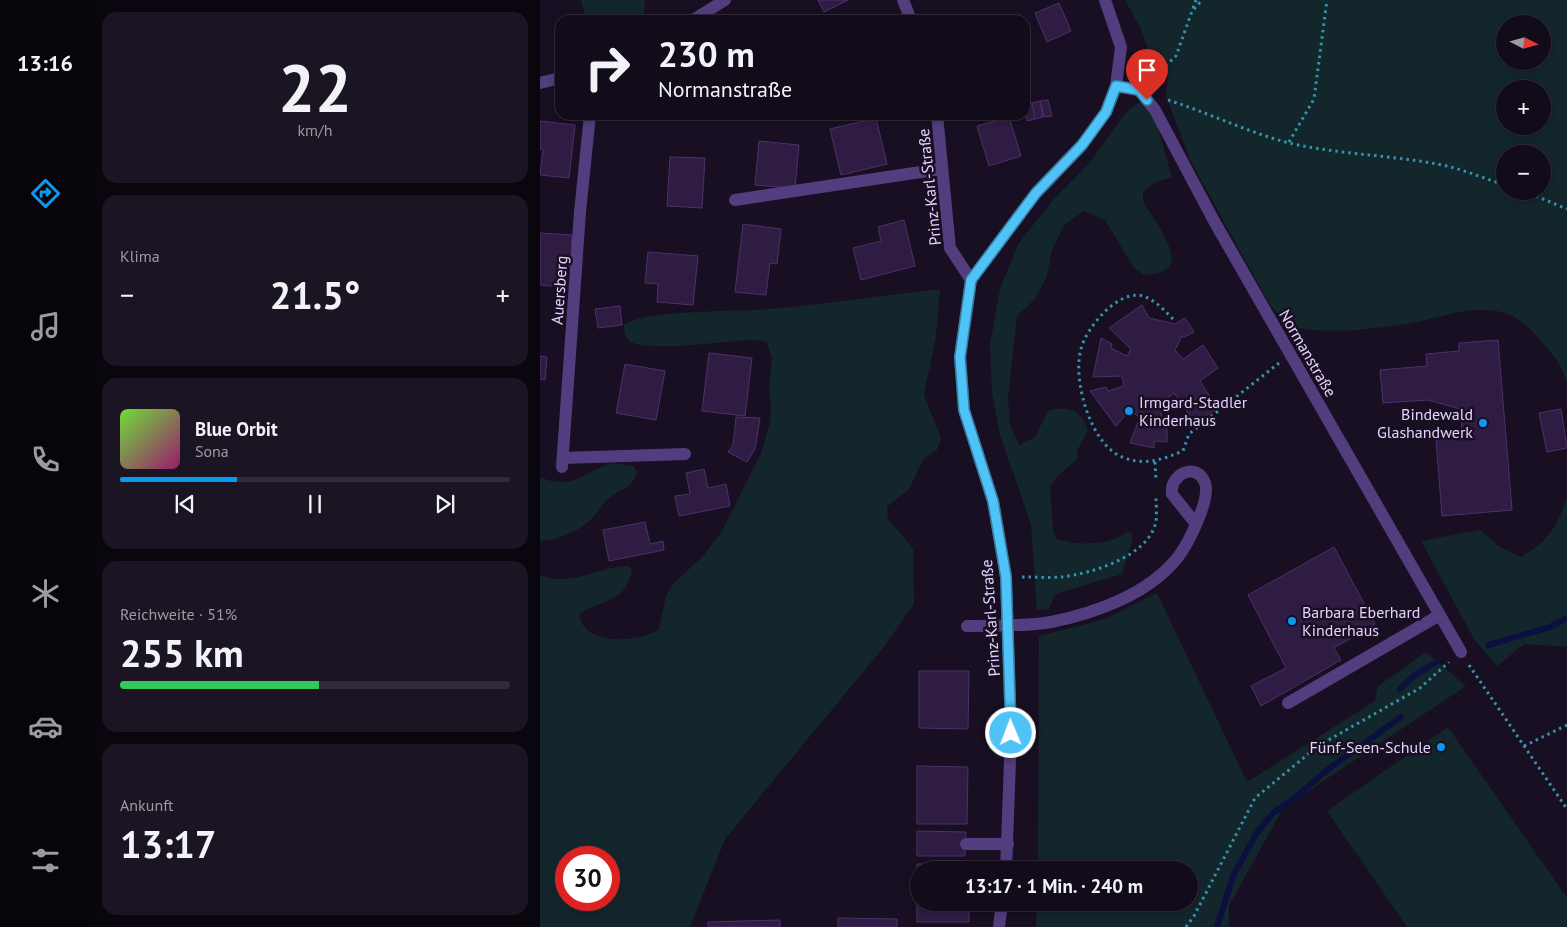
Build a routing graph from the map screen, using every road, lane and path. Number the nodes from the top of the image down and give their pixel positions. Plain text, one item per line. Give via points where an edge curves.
1 (725, 0) edge
2 (903, 0) edge
3 (1105, 0) edge
4 (1196, 0) edge
5 (1202, 0) edge
6 (1327, 0) edge
7 (1192, 11) junction
8 (701, 15) edge
9 (909, 15) edge
10 (555, 79) edge
11 (540, 83) edge
12 (1116, 86) junction
13 (1139, 90) junction
14 (589, 120) edge
15 (937, 120) edge
16 (1289, 142) junction
17 (941, 169) junction
18 (1496, 182) edge
19 (734, 200) dead end
20 (1544, 200) edge
21 (1567, 210) edge
22 (971, 280) junction
23 (1173, 319) dead end
24 (1290, 354) junction
25 (685, 454) dead end
26 (1156, 462) junction
27 (1156, 483) dead end
28 (1156, 491) dead end
29 (1196, 524) dead end
30 (1006, 577) junction
31 (1438, 616) junction
32 (1009, 625) junction
33 (967, 626) dead end
34 (1461, 652) junction
35 (1288, 703) dead end
36 (1567, 725) edge
37 (1524, 746) junction
38 (1567, 809) edge
39 (966, 844) dead end
40 (1008, 844) junction
41 (1007, 861) edge
42 (1001, 911) edge
43 (999, 927) edge
44 (1186, 927) edge

1 - 8 street
2 - 9 street
3 - 12 street, Prinz-Karl-Straße via 1121,47
4 - 7 path
5 - 7 path
6 - 16 path via 1314,99
7 - 13 path via 1176,56
10 - 11 street
12 - 13 street
12 - 22 street, Prinz-Karl-Straße via 1106,112 1082,145 1036,193
13 - 16 path
13 - 24 street, Normanstraße via 1155,110
14 - 25 street, Auersberg via 563,462
15 - 17 street, Prinz-Karl-Straße
16 - 18 path via 1447,166
17 - 19 street
17 - 22 street, Prinz-Karl-Straße via 950,248
20 - 21 path
22 - 30 street, Prinz-Karl-Straße via 960,357 964,410 993,501
23 - 26 path via 1154,302 1141,296 1128,297 1107,309 1091,328 1081,349 1078,380 1084,406 1103,441 1122,458
24 - 26 path via 1189,434 1183,451
24 - 31 street, Normanstraße
26 - 27 path
28 - 30 path via 1156,522 1149,537 1120,560 1061,577
29 - 32 street via 1178,557 1152,582 1135,592 1078,615 1050,622
30 - 32 street, Prinz-Karl-Straße
31 - 34 street, Normanstraße
31 - 35 street
32 - 33 street
32 - 40 street, Prinz-Karl-Straße
34 - 37 path
34 - 44 path via 1420,688 1318,746 1256,798
36 - 37 path
37 - 38 path
39 - 40 street
40 - 41 street, Prinz-Karl-Straße
42 - 43 street

